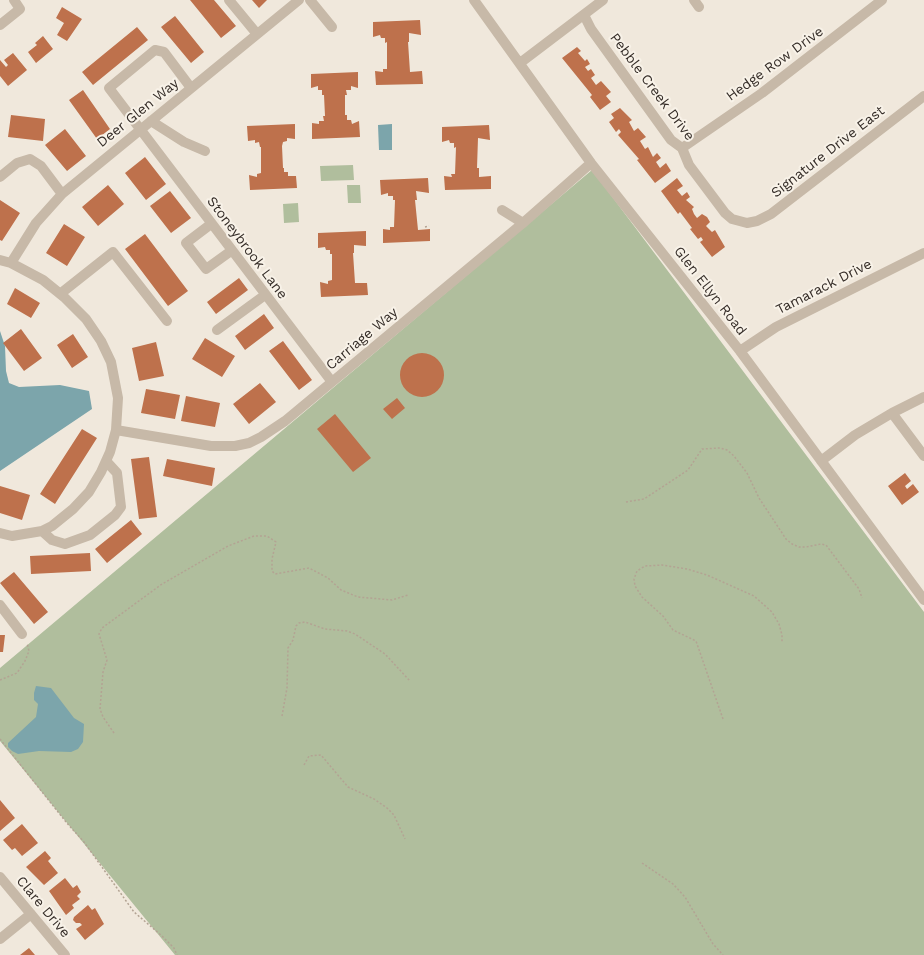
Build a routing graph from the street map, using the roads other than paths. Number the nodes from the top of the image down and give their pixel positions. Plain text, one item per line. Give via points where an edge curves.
1 (14, 0) edge
2 (229, 0) edge
3 (300, 0) edge
4 (310, 0) edge
5 (603, 0) edge
6 (882, 0) edge
7 (477, 1) edge
8 (584, 15) junction
9 (0, 25) edge
10 (332, 27) dead end
11 (257, 34) junction
12 (520, 63) junction
13 (191, 88) junction
14 (924, 96) edge
15 (151, 121) junction
16 (140, 130) junction
17 (682, 148) junction
18 (205, 151) dead end
19 (591, 163) junction
20 (0, 177) edge
21 (62, 194) junction
22 (502, 210) dead end
23 (523, 223) junction
24 (747, 223) joint
25 (211, 224) junction
26 (231, 251) junction
27 (924, 253) edge
28 (0, 260) edge
29 (11, 263) junction
30 (60, 294) junction
31 (265, 295) junction
32 (167, 321) dead end
33 (217, 330) dead end
34 (740, 352) junction
35 (332, 382) junction
36 (924, 397) edge
37 (892, 413) junction
38 (116, 430) junction
39 (924, 456) edge
40 (106, 461) junction
41 (821, 461) junction
42 (42, 531) junction
43 (1, 534) edge
44 (924, 600) edge
45 (1, 607) edge
46 (22, 634) road end
47 (0, 876) edge
48 (31, 914) junction
49 (0, 939) edge
50 (65, 955) edge

1 - 9 street via 23,9
2 - 11 street
3 - 11 street, Deer Glen Way
4 - 10 street
5 - 8 street
6 - 17 street, Hedge Row Drive via 762,93
7 - 12 street, Glen Ellyn Road
8 - 12 street
8 - 17 street, Pebble Creek Drive via 591,29 671,140
11 - 13 street, Deer Glen Way
12 - 19 street, Glen Ellyn Road
13 - 15 street, Deer Glen Way
13 - 16 street, Stoneybrook Lane via 164,52 155,50 109,88
14 - 24 street, Signature Drive East via 771,214 757,222
15 - 16 street, Deer Glen Way
15 - 18 street via 184,142
16 - 21 street, Deer Glen Way
16 - 25 street, Stoneybrook Lane
17 - 24 street, Pebble Creek Drive via 689,165 725,213 732,219
19 - 23 street, Carriage Way
19 - 34 street, Glen Ellyn Road
20 - 21 street via 17,163 30,160 41,166
21 - 29 street, Deer Glen Way via 36,223
22 - 23 street
23 - 35 street, Carriage Way
25 - 26 street, Stoneybrook Lane
25 - 26 street via 186,243 206,269
26 - 31 street, Stoneybrook Lane
27 - 34 street, Tamarack Drive via 776,327
28 - 29 street
29 - 30 street via 42,280
30 - 32 street via 113,252
30 - 38 street via 86,319 102,341 111,362 117,386
31 - 33 street
31 - 35 street, Stoneybrook Lane
34 - 41 street, Glen Ellyn Road
35 - 38 street, Carriage Way via 273,430 249,443 211,446
36 - 37 street
37 - 39 street
37 - 41 street
38 - 40 street
40 - 42 street via 89,492 52,526
40 - 42 street via 117,473 121,507 115,515 90,535 65,544 52,540
41 - 44 street, Glen Ellyn Road
42 - 43 street via 12,536
45 - 46 street
47 - 48 street, Clare Drive
48 - 49 street
48 - 50 street, Clare Drive

